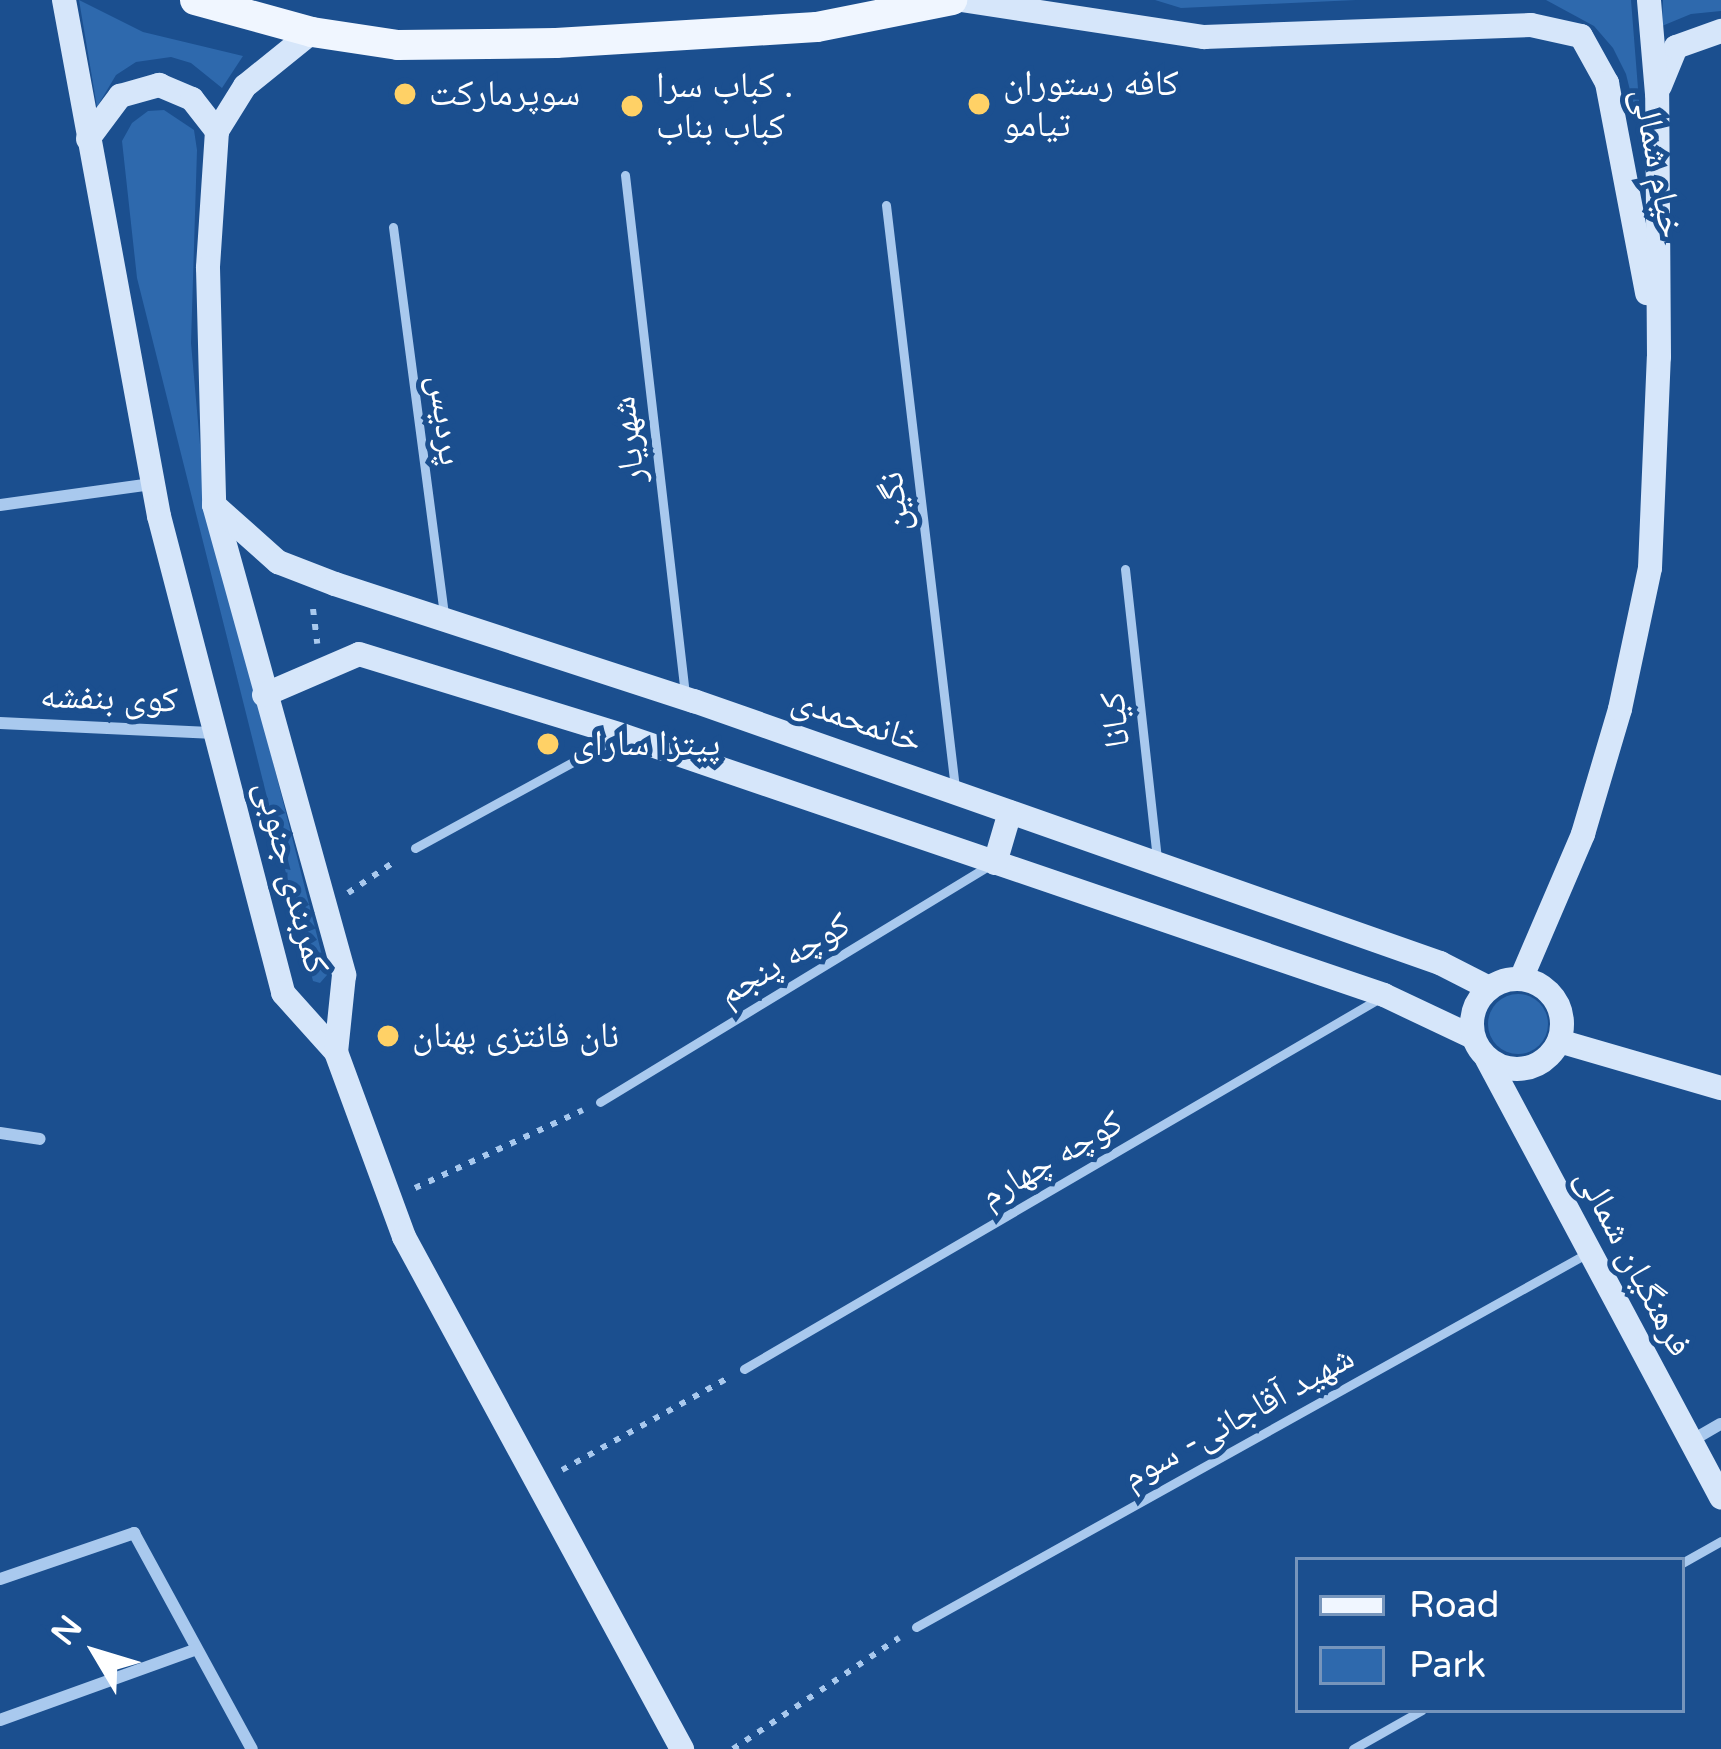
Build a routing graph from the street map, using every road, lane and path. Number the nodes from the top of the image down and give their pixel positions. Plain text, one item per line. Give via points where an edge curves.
1 (64, 0) edge
2 (196, 0) edge
3 (952, 0) edge
4 (961, 0) edge
5 (1648, 0) edge
6 (312, 32) junction
7 (1721, 32) edge
8 (1657, 94) junction
9 (217, 130) junction
10 (88, 140) junction
11 (625, 175) dead end
12 (886, 205) dead end
13 (394, 226) dead end
14 (1659, 358) junction
15 (152, 484) junction
16 (0, 505) edge
17 (214, 506) junction
18 (1125, 569) dead end
19 (308, 574) junction
20 (445, 620) junction
21 (320, 671) junction
22 (264, 695) junction
23 (686, 698) junction
24 (0, 723) edge
25 (216, 733) junction
26 (622, 735) junction
27 (956, 793) junction
28 (1010, 812) junction
29 (415, 848) joint
30 (995, 862) junction
31 (1158, 864) junction
32 (326, 908) junction
33 (1521, 979) junction
34 (1489, 988) junction
35 (1384, 995) junction
36 (1559, 1041) junction
37 (1480, 1048) junction
38 (336, 1052) junction
39 (1721, 1088) edge
40 (600, 1102) joint
41 (0, 1133) edge
42 (40, 1139) dead end
43 (390, 1200) junction
44 (1586, 1254) junction
45 (744, 1369) joint
46 (1721, 1424) edge
47 (1690, 1442) junction
48 (537, 1484) junction
49 (1721, 1498) edge
50 (1721, 1541) edge
51 (1685, 1562) edge
52 (0, 1579) edge
53 (916, 1627) joint
54 (197, 1649) junction
55 (1417, 1713) edge
56 (0, 1720) edge
57 (252, 1749) edge
58 (682, 1749) edge
59 (733, 1749) edge
60 (1353, 1749) edge

1 - 10 main road, کمربندی جنوبی
2 - 6 main road
3 - 6 main road via 817,27 556,44 398,45
4 - 14 main road, خیام شمالی via 1204,37 1531,25 1581,36 1607,83
5 - 8 main road
6 - 9 main road via 245,86
7 - 8 main road via 1676,47
8 - 14 main road
9 - 10 main road via 192,99 159,85 120,97
9 - 17 main road, کمربندی جنوبی via 208,268
10 - 15 main road, کمربندی جنوبی
11 - 23 lane, شهریار
12 - 27 lane, نگین
13 - 20 lane, پردیس
14 - 33 main road via 1650,568 1620,709 1583,834
15 - 16 street
15 - 25 main road, کمربندی جنوبی
17 - 19 main road, خانمحمدی via 278,562
17 - 22 main road, کمربندی جنوبی
18 - 31 lane, کیانا
19 - 20 main road, خانمحمدی
19 - 21 path
20 - 23 main road, خانمحمدی
21 - 22 main road
21 - 26 main road via 359,654
22 - 32 main road, کمربندی جنوبی
23 - 27 main road, خانمحمدی
24 - 25 street, کوی بنفشه
25 - 38 main road, کمربندی جنوبی via 283,993
26 - 29 lane
26 - 30 main road
27 - 28 main road, خانمحمدی
28 - 30 main road
28 - 31 main road, خانمحمدی
29 - 32 path
30 - 35 main road
30 - 40 lane, کوچه پنجم
31 - 34 main road, خانمحمدی via 1440,963
32 - 38 main road, کمربندی جنوبی via 344,975
33 - 34 main road
33 - 36 main road via 1556,1000
34 - 37 main road via 1473,1010
35 - 37 main road
35 - 45 lane, کوچه چهارم
36 - 37 main road via 1526,1069 1511,1070
36 - 39 main road
37 - 44 main road, فرهنگیان شمالی
38 - 43 main road
40 - 43 path
41 - 42 street
43 - 48 main road
44 - 47 main road, فرهنگیان شمالی
44 - 53 lane, شهید آقاجانی- سوم
45 - 48 path
46 - 47 street
47 - 49 main road, فرهنگیان شمالی
48 - 58 main road
50 - 51 lane
52 - 54 street via 134,1533
53 - 59 path
54 - 56 street
54 - 57 street
55 - 60 lane

